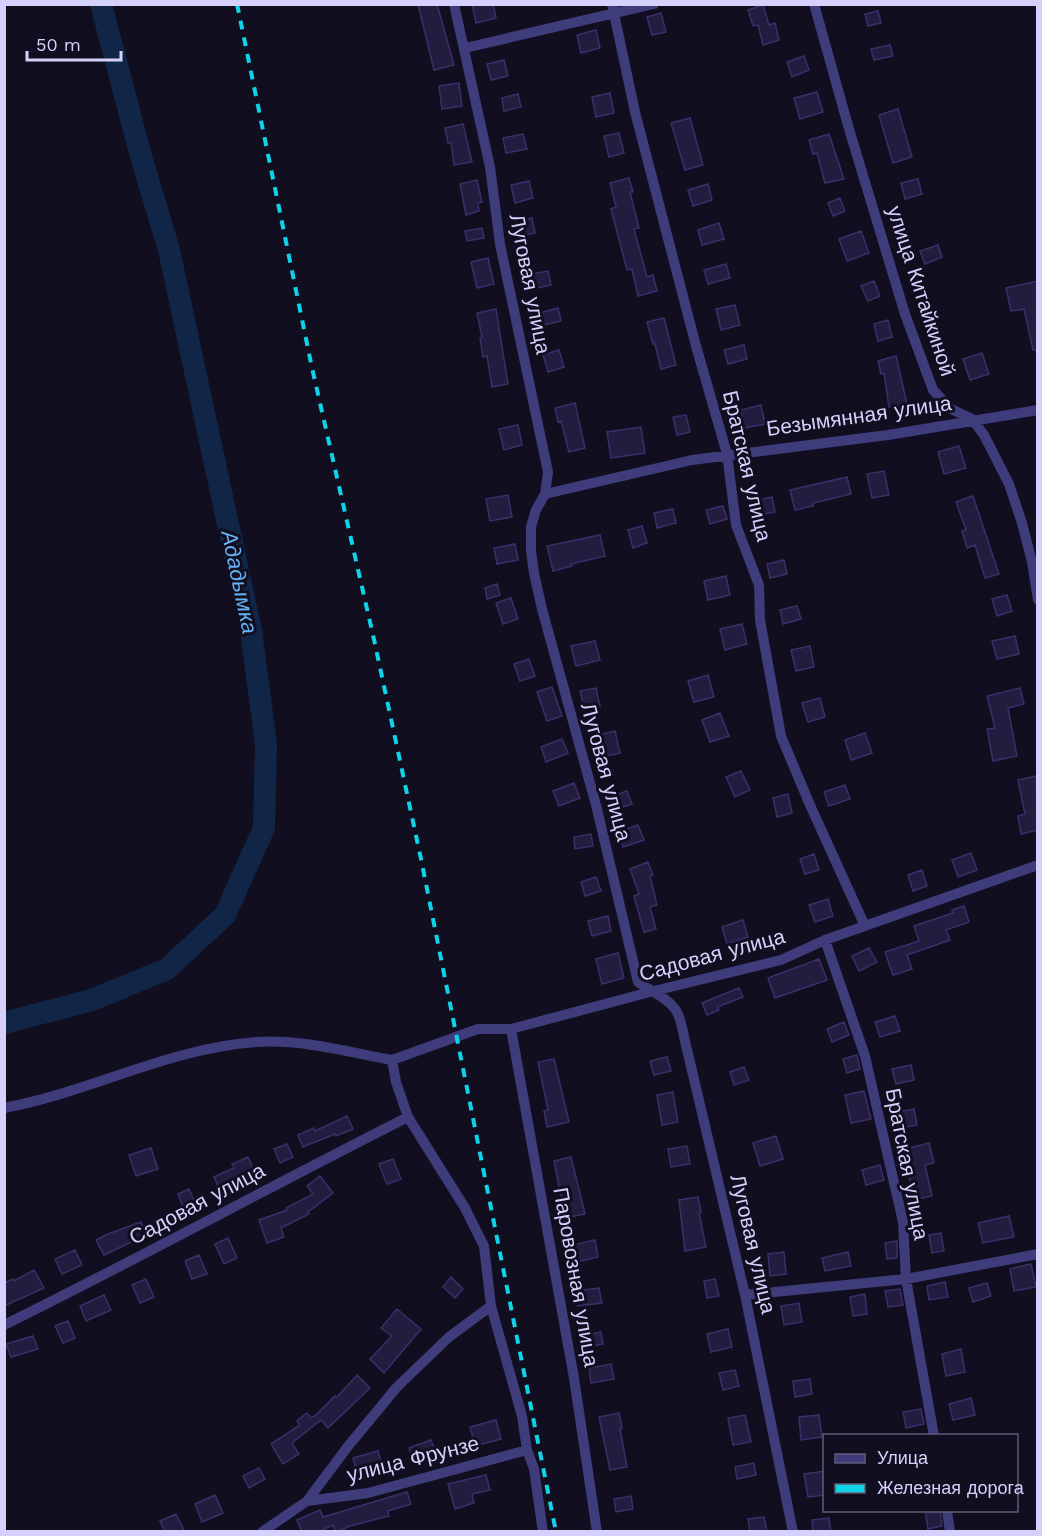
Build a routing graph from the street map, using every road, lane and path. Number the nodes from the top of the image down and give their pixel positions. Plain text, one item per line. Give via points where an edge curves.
1 (454, 4) edge
2 (654, 4) edge
3 (814, 4) edge
4 (613, 9) edge
5 (465, 48) junction
6 (1038, 410) edge
7 (972, 419) junction
8 (727, 454) junction
9 (545, 494) junction
10 (1038, 600) edge
11 (1038, 865) edge
12 (865, 926) junction
13 (825, 940) junction
14 (650, 992) junction
15 (511, 1029) junction
16 (393, 1060) junction
17 (4, 1108) edge
18 (408, 1117) junction
19 (1038, 1254) edge
20 (906, 1279) junction
21 (745, 1295) junction
22 (491, 1306) junction
23 (4, 1325) edge
24 (934, 1434) edge
25 (527, 1450) junction
26 (307, 1501) junction
27 (947, 1512) edge
28 (262, 1532) edge
29 (543, 1532) edge
30 (597, 1532) edge
31 (793, 1532) edge
32 (950, 1532) edge

1 - 5 street, Луговая улица
2 - 4 street
3 - 7 street, улица Китайкиной via 899,292 933,390 951,409
4 - 5 street
4 - 8 street, Братская улица via 635,112
5 - 9 street, Луговая улица via 490,167 500,244 548,472
6 - 7 street, Безымянная улица
7 - 8 street, Безымянная улица via 888,435
7 - 10 street, улица Китайкиной via 1009,484 1022,523
8 - 9 street, Безымянная улица
8 - 12 street, Братская улица via 736,525 759,585 760,620 781,736
9 - 14 street, Луговая улица via 531,527 534,573 638,982
11 - 12 street, Садовая улица
12 - 13 street, Садовая улица
13 - 14 street, Садовая улица via 781,960
13 - 20 street, Братская улица via 865,1056 903,1222
14 - 15 street, Садовая улица
14 - 21 street, Луговая улица via 677,1012
15 - 16 street, Садовая улица via 477,1029
15 - 30 street, Паровозная улица via 574,1378
16 - 17 street via 296,1042 257,1042 203,1049 63,1094
16 - 18 street
18 - 22 street via 484,1246
18 - 23 street, Садовая улица
19 - 20 street
20 - 21 street
20 - 24 street, Братская улица
21 - 31 street, Луговая улица
22 - 25 street via 522,1416
22 - 26 street via 449,1337 397,1387
25 - 26 street, улица Фрунзе via 368,1493
25 - 29 street via 534,1469
26 - 28 street
27 - 32 street

